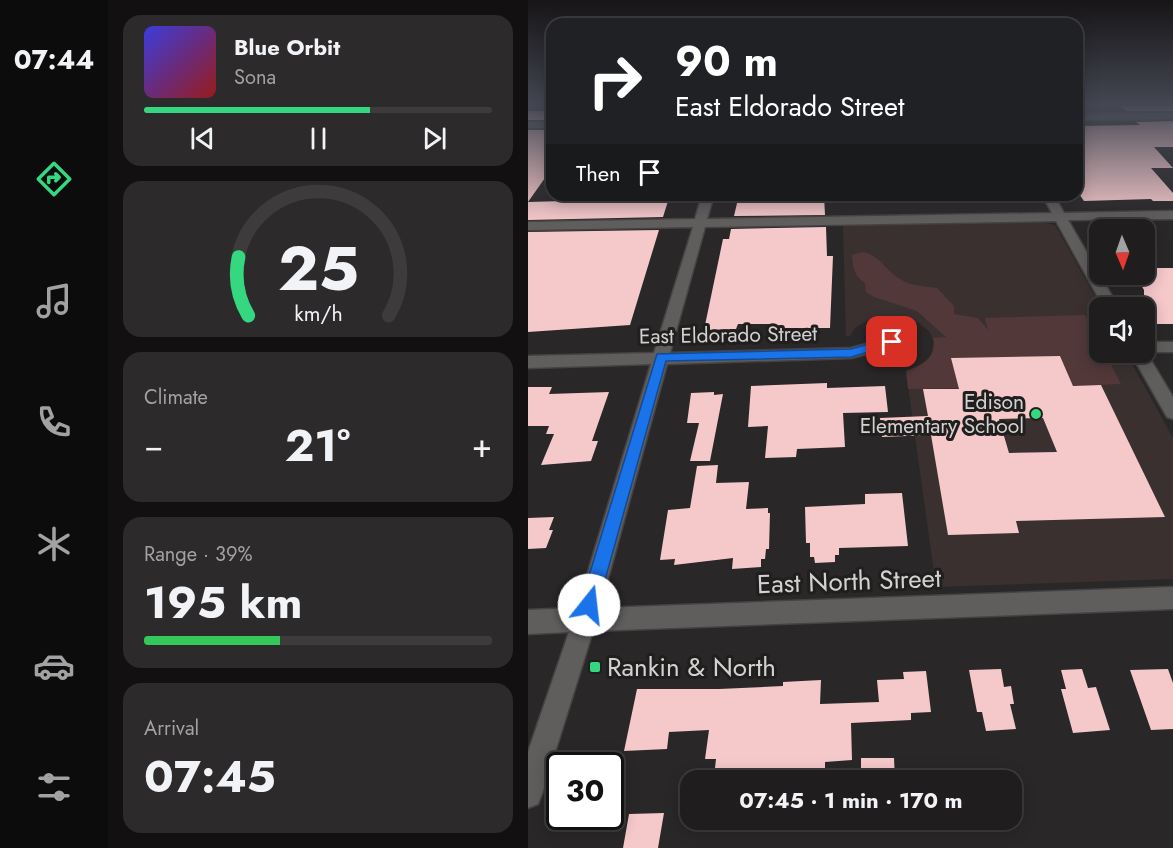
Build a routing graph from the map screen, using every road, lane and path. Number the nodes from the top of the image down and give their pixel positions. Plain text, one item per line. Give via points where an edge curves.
1 (706, 201) edge
2 (1052, 201) edge
3 (1173, 215) edge
4 (1061, 217) junction
5 (701, 223) junction
6 (528, 226) edge
7 (1106, 297) edge
8 (892, 342) dead end
9 (1155, 347) edge
10 (1173, 347) edge
11 (662, 357) junction
12 (528, 362) edge
13 (1144, 363) edge
14 (1173, 412) edge
15 (1173, 598) edge
16 (585, 620) junction
17 (528, 622) edge
18 (528, 794) edge

1 - 5 street
2 - 4 street
3 - 4 street
4 - 5 street
4 - 7 street
5 - 6 street
5 - 11 street
8 - 11 street, East Eldorado Street via 851,353
9 - 10 street
11 - 12 street, East Eldorado Street
11 - 16 street
13 - 14 street
15 - 16 street, East North Street
16 - 17 street, East North Street
16 - 18 street

